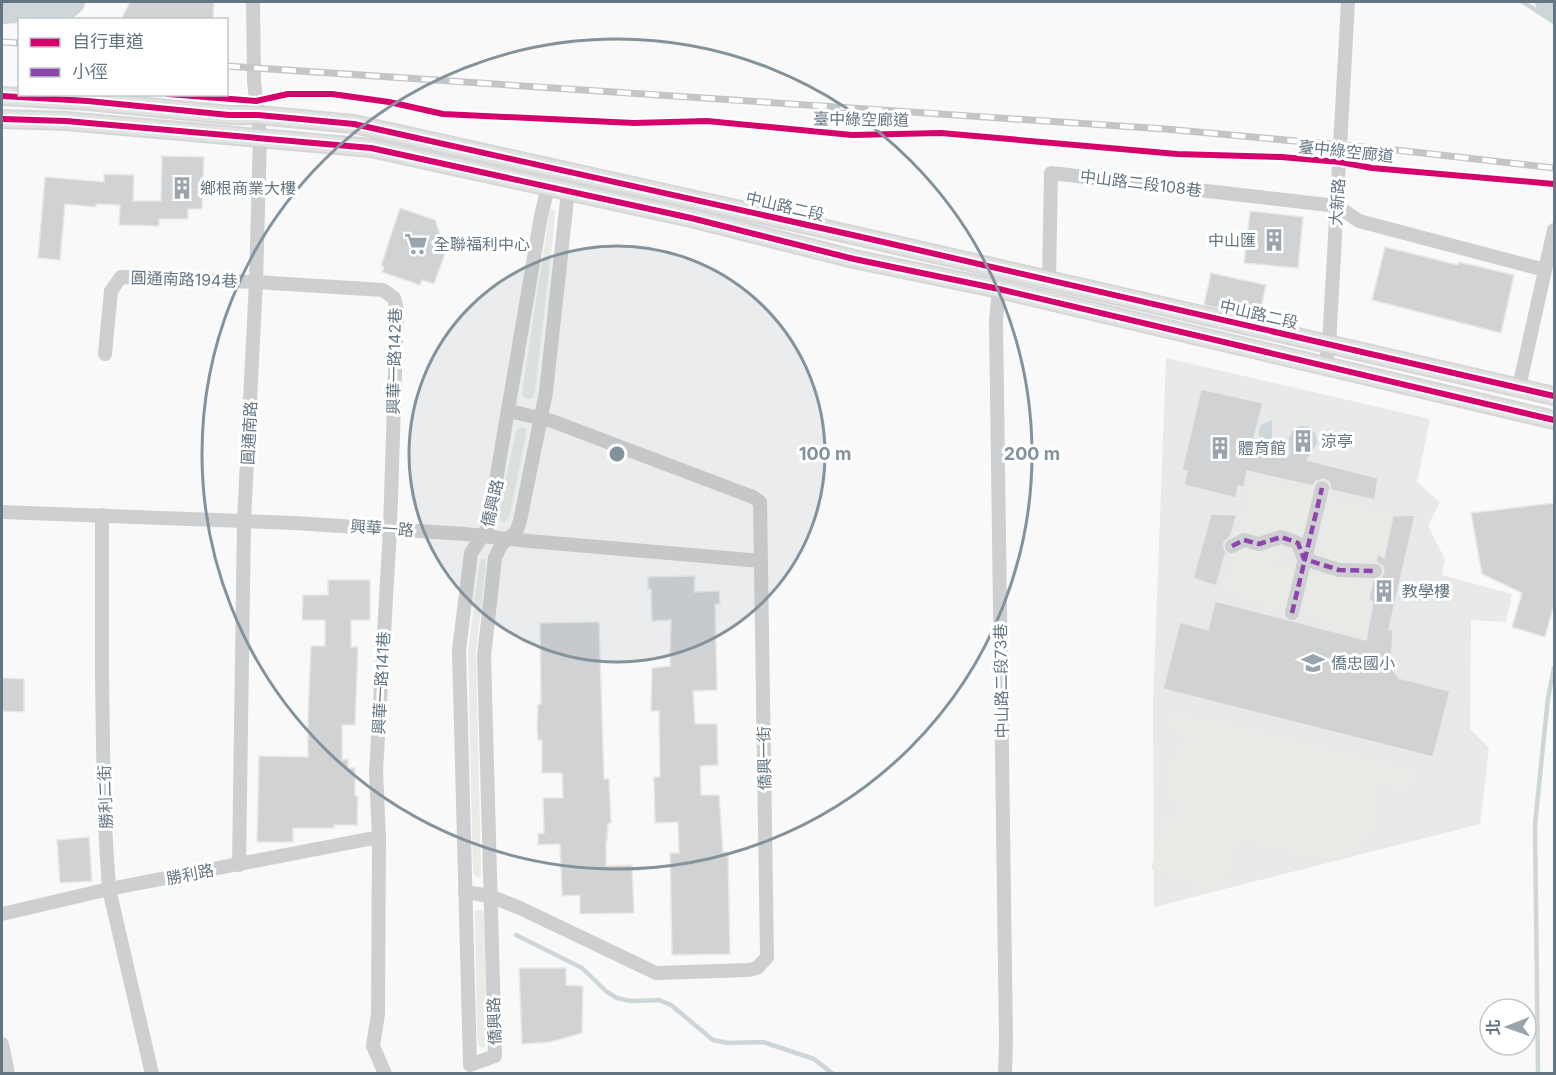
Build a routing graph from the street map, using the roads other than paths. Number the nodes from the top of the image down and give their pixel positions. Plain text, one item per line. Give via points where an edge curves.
1 (253, 2) edge
2 (1348, 2) edge
3 (2, 96) edge
4 (258, 115) junction
5 (2, 119) edge
6 (260, 137) junction
7 (548, 187) junction
8 (568, 191) junction
9 (1336, 206) junction
10 (1554, 230) edge
11 (1545, 270) junction
12 (1049, 279) junction
13 (256, 282) junction
14 (999, 289) junction
15 (1329, 345) junction
16 (105, 354) dead end
17 (1325, 366) junction
18 (1519, 387) junction
19 (1554, 396) edge
20 (509, 411) junction
21 (541, 418) junction
22 (1554, 420) edge
23 (1322, 488) dead end
24 (2, 512) edge
25 (102, 515) junction
26 (244, 521) junction
27 (390, 529) junction
28 (483, 536) junction
29 (508, 538) junction
30 (1232, 546) dead end
31 (1304, 559) junction
32 (761, 561) junction
33 (1375, 571) dead end
34 (1292, 613) dead end
35 (379, 837) junction
36 (239, 865) junction
37 (109, 889) junction
38 (465, 892) junction
39 (490, 896) junction
40 (2, 914) edge
41 (2, 1044) edge
42 (8, 1074) edge
43 (152, 1074) edge
44 (386, 1074) edge
45 (1005, 1074) edge

1 - 4 street, 圓通南路
2 - 9 street, 大新路
3 - 4 main road, 中山路二段
4 - 6 street, 圓通南路
4 - 12 main road, 中山路二段 via 354,124
5 - 6 main road, 中山路二段
6 - 7 main road, 中山路二段 via 371,148
6 - 13 street, 圓通南路
7 - 8 main road, 中山路二段
7 - 20 street, 僑興路
8 - 14 main road, 中山路二段
8 - 21 street, 僑興路
9 - 11 street via 1359,221
9 - 12 street, 中山路二段108巷 via 1052,173
9 - 15 street, 大新路
10 - 11 street
11 - 18 street
12 - 15 main road, 中山路二段
13 - 16 street, 圓通南路194巷 via 121,277 111,291
13 - 26 street, 圓通南路
13 - 27 street, 興華一路142巷 via 383,290 394,298 397,310
14 - 17 main road, 中山路二段
14 - 45 street, 中山路二段73巷 via 996,321
15 - 17 street, 大新路
15 - 18 main road, 中山路二段
17 - 22 main road, 中山路二段
18 - 19 main road, 中山路二段
20 - 21 street, 僑興一街
20 - 28 street, 僑興路 via 492,510
21 - 29 street, 僑興路 via 520,521 516,532
21 - 32 street, 僑興一街 via 753,497 760,502
23 - 31 street
24 - 25 street, 興華一路
25 - 26 street, 興華一路
25 - 37 street, 勝利二街 via 104,810
26 - 27 street, 興華一路
26 - 36 street, 圓通南路
27 - 28 street, 興華一路
27 - 35 street, 興華一路141巷 via 376,772
28 - 29 street, 興華一路
28 - 38 street, 僑興路 via 471,553 459,650
29 - 32 street, 興華一路
29 - 39 street, 僑興路 via 495,558 484,648
30 - 31 street via 1244,540 1258,544 1281,537 1298,543
31 - 33 street via 1339,570
31 - 34 street
32 - 39 street, 僑興一街 via 767,947 763,963 749,970 656,973
35 - 36 street, 勝利路
35 - 44 street, 興華一路141巷 via 378,1014 373,1046
36 - 37 street, 勝利路
37 - 40 street, 勝利路
37 - 43 street, 勝利二街
38 - 39 street, 僑興一街
38 - 39 street, 僑興路 via 470,1065 495,1056
41 - 42 street

